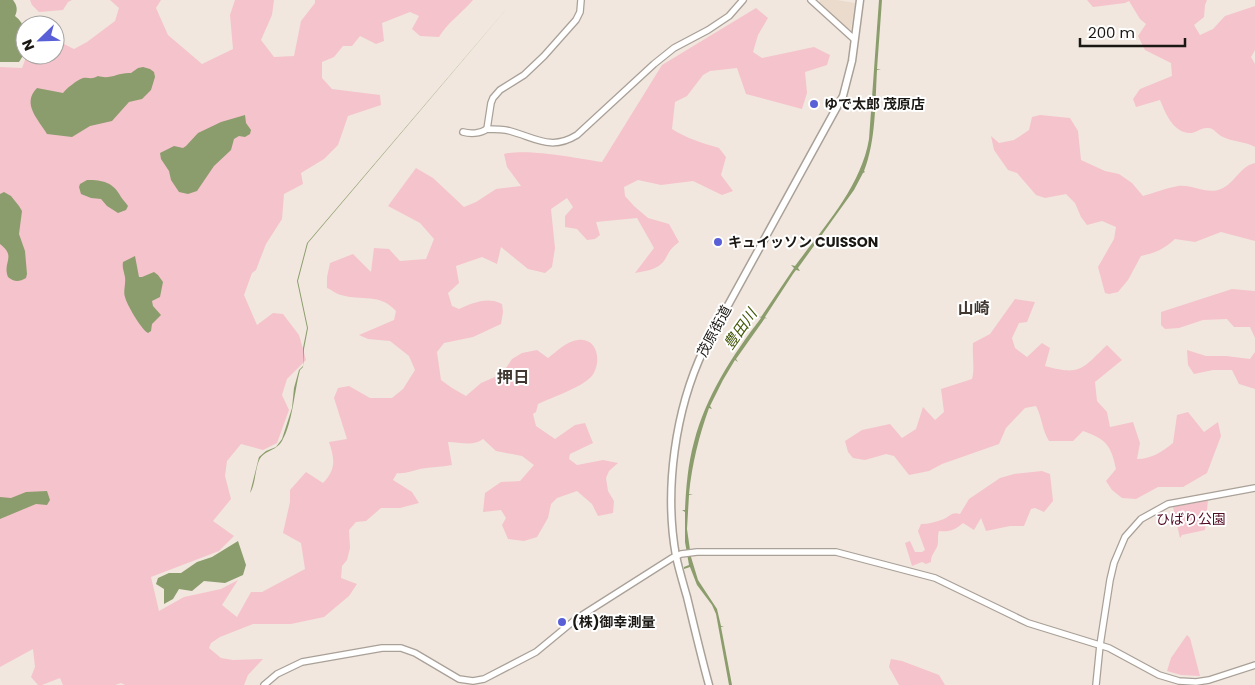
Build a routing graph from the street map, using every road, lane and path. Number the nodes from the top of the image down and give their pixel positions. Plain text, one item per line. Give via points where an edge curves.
1 (581, 0) edge
2 (743, 0) edge
3 (811, 0) edge
4 (860, 0) edge
5 (854, 39) junction
6 (487, 129) junction
7 (462, 132) dead end
8 (1255, 488) edge
9 (679, 555) junction
10 (1100, 645) junction
11 (1255, 665) edge
12 (264, 685) edge
13 (709, 685) edge
14 (1096, 685) edge

1 - 6 street via 576,20 544,56 493,98
2 - 6 street via 729,16 674,48 654,64 568,140 543,142 508,131
3 - 5 street
4 - 5 main road, 茂原街道
5 - 9 main road, 茂原街道 via 848,79 836,111 693,372 680,413 671,507
6 - 7 street via 478,133
8 - 10 street via 1168,504 1134,526 1119,547 1114,563
9 - 10 street via 697,552 826,552 848,555 939,579 1028,623
9 - 12 street via 576,619 536,652 480,680 459,679 415,652 382,648 302,662 277,674
9 - 13 main road, 茂原街道
10 - 11 street via 1159,675 1188,682 1209,680
10 - 14 street

